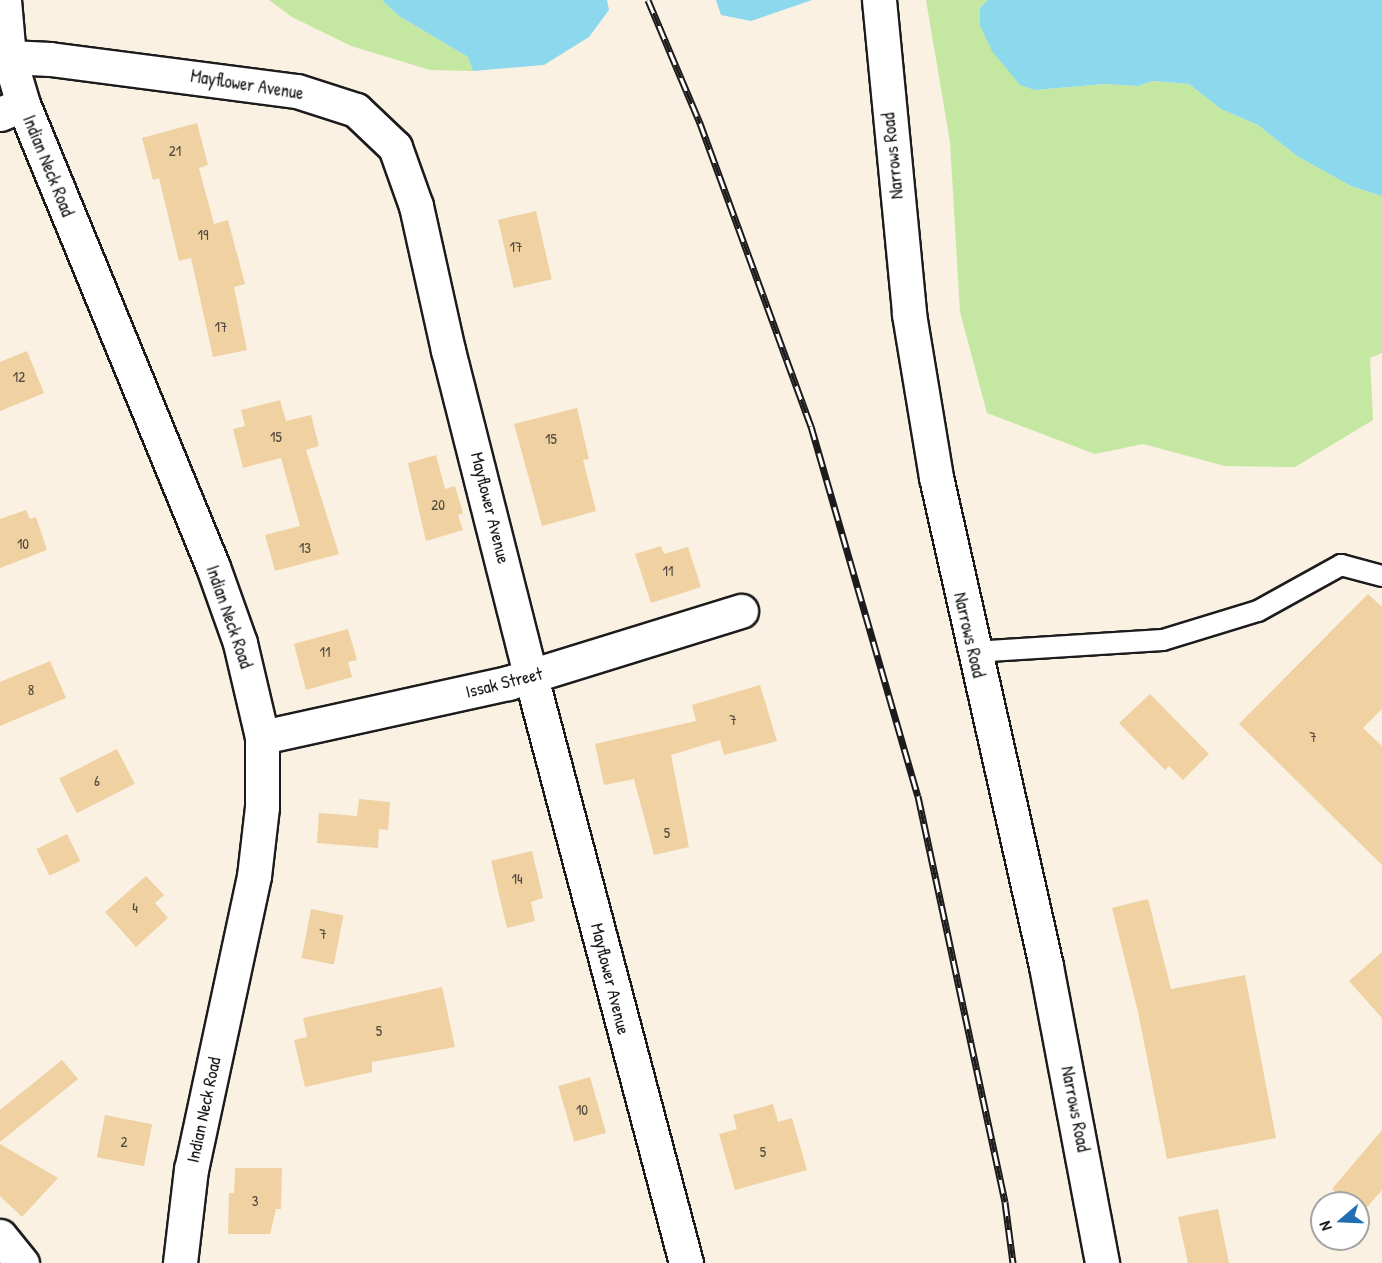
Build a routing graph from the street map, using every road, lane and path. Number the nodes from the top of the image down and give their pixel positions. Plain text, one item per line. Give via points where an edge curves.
1 (4, 0) edge
2 (879, 0) edge
3 (9, 57) junction
4 (11, 109) edge
5 (1382, 576) edge
6 (741, 611) dead end
7 (973, 652) junction
8 (531, 677) junction
9 (262, 737) junction
10 (0, 1236) edge
11 (22, 1263) edge
12 (180, 1263) edge
13 (686, 1263) edge
14 (1102, 1263) edge

1 - 3 street, Indian Neck Road
2 - 7 street, Narrows Road via 918,380
3 - 4 street, Indian Neck Road
3 - 8 street, Mayflower Avenue via 61,60 297,91 356,110 382,131 404,166 416,206 448,350
4 - 9 street, Indian Neck Road via 213,567 243,653
5 - 7 lane via 1341,565 1258,611 1163,640
6 - 8 street, Issak Street
7 - 14 street, Narrows Road via 1067,1064
8 - 9 street, Issak Street
8 - 13 street, Mayflower Avenue
9 - 12 street, Indian Neck Road via 262,807 255,866 191,1169
10 - 11 street

